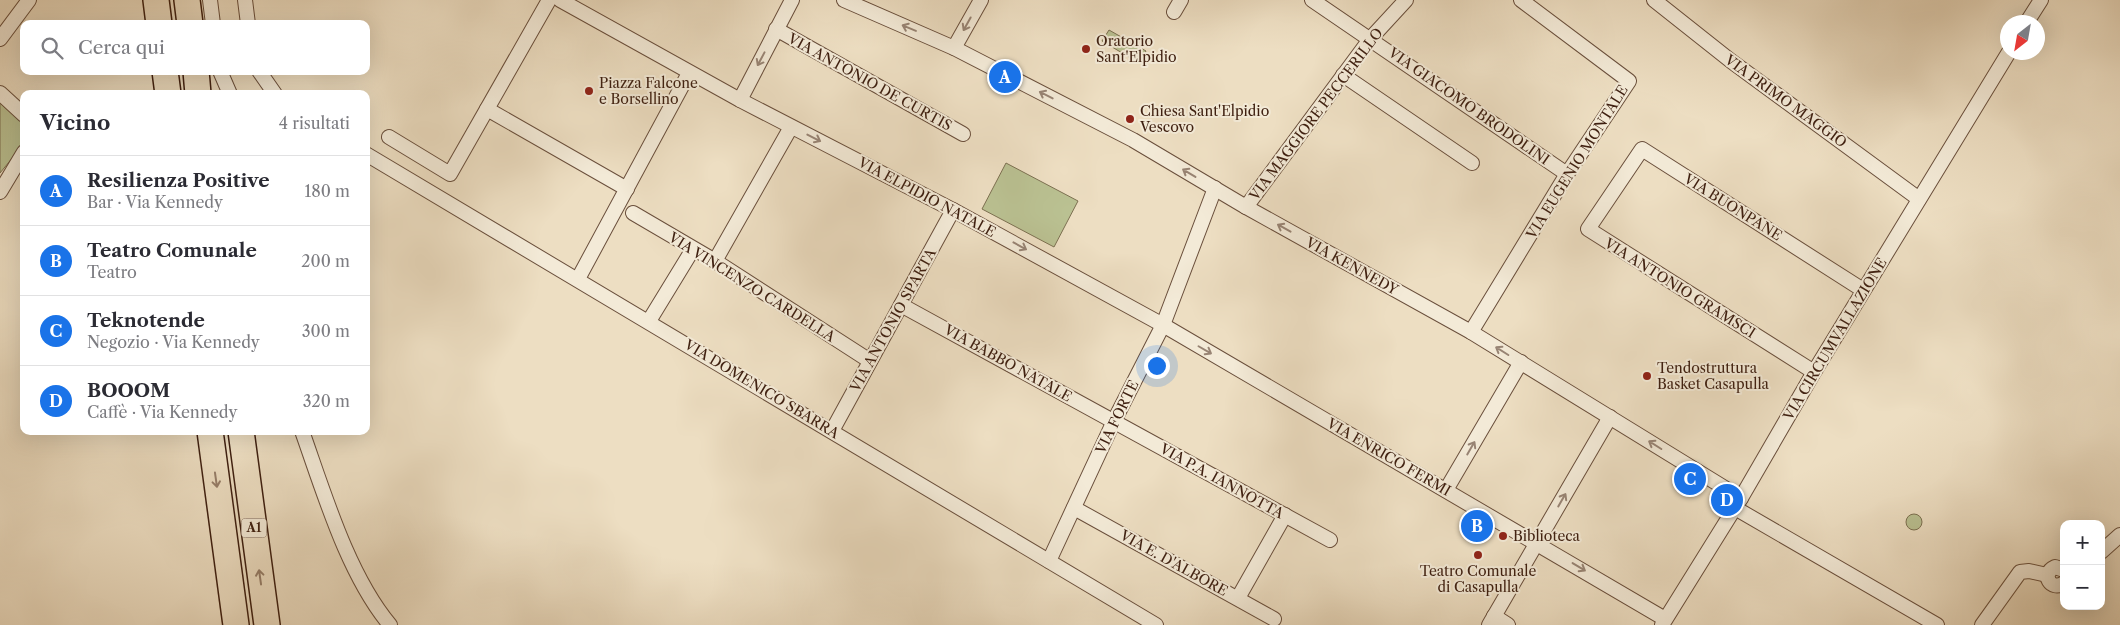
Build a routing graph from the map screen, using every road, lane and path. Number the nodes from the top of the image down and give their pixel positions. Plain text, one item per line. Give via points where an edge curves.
1 (29, 0) edge
2 (156, 0) edge
3 (187, 0) edge
4 (210, 0) edge
5 (245, 0) edge
6 (549, 0) edge
7 (560, 0) edge
8 (792, 0) edge
9 (844, 0) edge
10 (981, 0) edge
11 (1312, 0) edge
12 (1406, 0) edge
13 (1521, 0) edge
14 (1654, 0) edge
15 (2041, 0) edge
16 (2032, 15) edge
17 (158, 20) edge
18 (190, 20) edge
19 (212, 20) edge
20 (248, 20) edge
21 (776, 29) junction
22 (1370, 38) junction
23 (0, 39) edge
24 (954, 48) junction
25 (2004, 60) edge
26 (689, 72) junction
27 (166, 75) edge
28 (196, 75) edge
29 (222, 75) edge
30 (262, 75) edge
31 (1343, 75) junction
32 (167, 90) edge
33 (198, 90) edge
34 (228, 90) edge
35 (272, 90) edge
36 (0, 93) edge
37 (740, 100) junction
38 (487, 109) junction
39 (20, 111) edge
40 (791, 127) junction
41 (964, 134) dead end
42 (389, 137) dead end
43 (370, 156) edge
44 (20, 159) edge
45 (1472, 164) dead end
46 (1567, 174) junction
47 (1215, 188) junction
48 (1615, 188) joint
49 (627, 189) junction
50 (0, 192) edge
51 (1919, 199) junction
52 (1246, 207) junction
53 (953, 210) junction
54 (633, 213) dead end
55 (693, 249) junction
56 (715, 261) junction
57 (578, 279) junction
58 (1864, 290) junction
59 (901, 305) junction
60 (648, 321) junction
61 (1163, 325) junction
62 (1471, 332) junction
63 (870, 361) junction
64 (1521, 362) junction
65 (1814, 372) junction
66 (1610, 417) junction
67 (1114, 422) junction
68 (832, 431) junction
69 (211, 435) edge
70 (242, 435) edge
71 (304, 435) edge
72 (1446, 490) junction
73 (1738, 503) junction
74 (1074, 508) junction
75 (1285, 515) junction
76 (2120, 535) edge
77 (1330, 540) dead end
78 (1537, 542) junction
79 (2105, 548) edge
80 (1049, 561) junction
81 (2060, 569) edge
82 (2047, 576) junction
83 (2060, 585) edge
84 (1238, 598) junction
85 (1274, 619) dead end
86 (1491, 621) edge
87 (1664, 622) edge
88 (236, 625) edge
89 (266, 625) edge
90 (390, 625) edge
91 (1156, 625) edge
92 (1508, 625) edge
93 (1937, 625) edge
94 (1982, 625) edge

1 - 23 street
2 - 17 highway
3 - 18 highway
4 - 19 street
5 - 20 street
6 - 38 street
7 - 26 street
8 - 21 street, VIA ANTONIO DE CURTIS
24 -> 9 street, VIA KENNEDY
10 -> 24 street
11 - 22 street, VIA GIACOMO BRODOLINI
12 - 22 street, VIA MAGGIORE PECCERILLO
13 - 46 street, VIA EUGENIO MONTALE via 1629,81
14 - 51 street, VIA PRIMO MAGGIO via 1731,61
15 - 16 street
21 -> 37 street, VIA ANTONIO DE CURTIS
21 - 41 street, VIA ANTONIO DE CURTIS
22 - 31 street, VIA MAGGIORE PECCERILLO
22 - 46 street, VIA GIACOMO BRODOLINI
47 -> 24 street, VIA KENNEDY via 1132,140
25 - 51 street, VIA CIRCUMVALLAZIONE
26 - 37 street, VIA ELPIDIO NATALE
26 - 49 street
27 - 32 highway
28 - 33 highway
29 - 34 street
30 - 35 street
31 - 45 street
31 - 52 street, VIA MAGGIORE PECCERILLO
36 - 39 street
37 - 40 street, VIA ELPIDIO NATALE
38 - 42 street via 450,174
38 - 49 street
40 -> 53 street, VIA ELPIDIO NATALE
40 - 56 street
43 - 57 street, VIA DOMENICO SBARRA
44 - 50 street
46 - 62 street, VIA EUGENIO MONTALE
47 - 52 street, VIA KENNEDY
47 - 61 street, VIA FORTE
48 - 58 street, VIA BUONPANE via 1642,150
48 - 65 street, VIA ANTONIO GRAMSCI via 1588,229
49 - 57 street
51 - 58 street, VIA CIRCUMVALLAZIONE
62 -> 52 street, VIA KENNEDY
53 - 59 street, VIA ANTONIO SPARTA
53 -> 61 street, VIA ELPIDIO NATALE
54 - 55 street, VIA VINCENZO CARDELLA
55 - 56 street, VIA VINCENZO CARDELLA
55 - 60 street
56 - 63 street, VIA VINCENZO CARDELLA
57 - 60 street, VIA DOMENICO SBARRA
58 - 65 street, VIA CIRCUMVALLAZIONE
59 - 63 street, VIA ANTONIO SPARTA
59 - 67 street, VIA BABBO NATALE
60 - 68 street, VIA DOMENICO SBARRA
61 - 67 street, VIA FORTE
61 -> 72 street, VIA ENRICO FERMI
64 -> 62 street, VIA KENNEDY
63 - 68 street, VIA ANTONIO SPARTA
64 - 66 street, VIA KENNEDY
72 -> 64 street
65 - 73 street, VIA CIRCUMVALLAZIONE
73 -> 66 street, VIA KENNEDY
78 -> 66 street
67 - 74 street, VIA FORTE
67 - 75 street, VIA P.A. IANNOTTA
68 - 80 street, VIA DOMENICO SBARRA
69 -> 88 highway, A1
89 -> 70 highway, A1
71 - 90 street via 352,563 378,611
72 - 78 street, VIA ENRICO FERMI
73 - 87 street, VIA CIRCUMVALLAZIONE
73 - 93 street, VIA KENNEDY
74 - 80 street, VIA FORTE
74 - 84 street, VIA E. D'ALBORE
75 - 77 street, VIA P.A. IANNOTTA
75 - 84 street
76 - 79 street
78 - 86 street
78 -> 87 street, VIA ENRICO FERMI
80 - 91 street, VIA DOMENICO SBARRA
81 - 82 street via 2049,570
82 - 83 street via 2048,582
82 - 94 street via 2028,570 2020,572
84 - 85 street, VIA E. D'ALBORE
86 - 92 street

